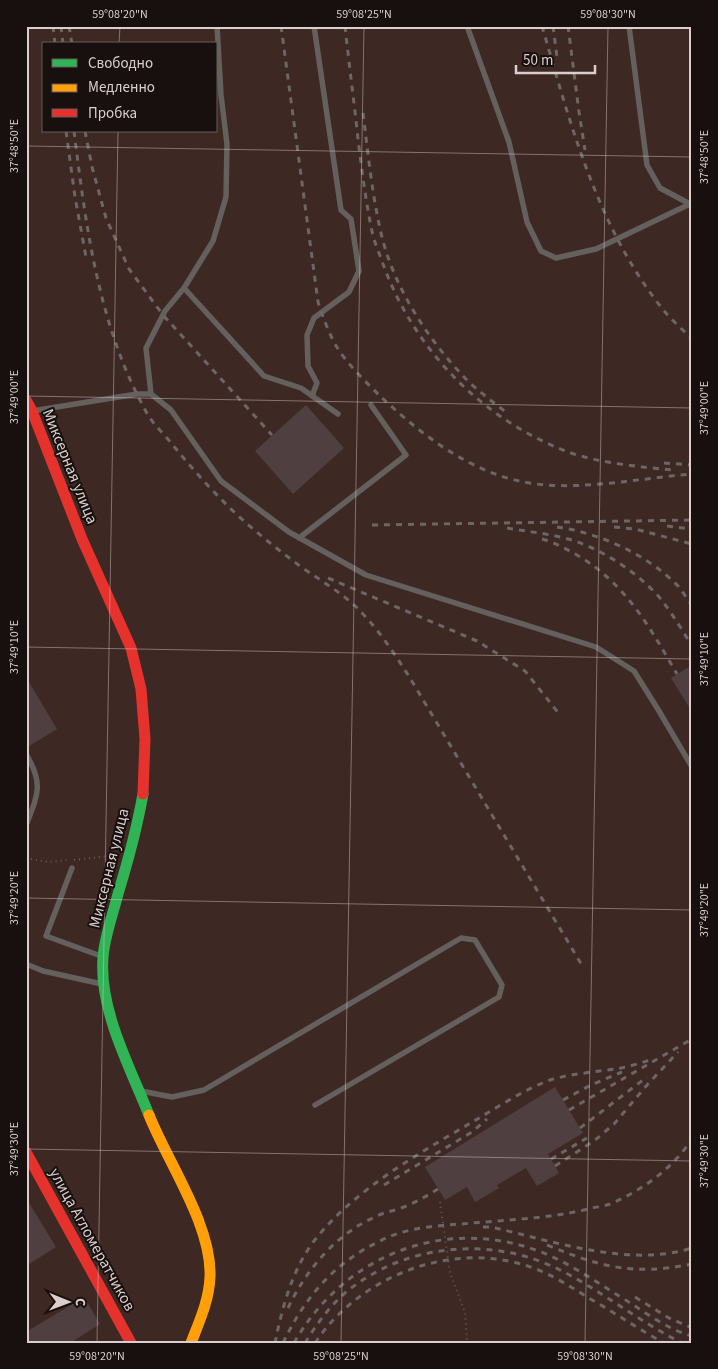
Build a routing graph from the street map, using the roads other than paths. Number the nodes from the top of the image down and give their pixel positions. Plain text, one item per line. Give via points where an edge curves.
1 (217, 26) edge
2 (314, 26) edge
3 (467, 26) edge
4 (629, 26) edge
5 (218, 42) edge
6 (218, 43) edge
7 (691, 204) edge
8 (184, 288) junction
9 (150, 394) junction
10 (312, 396) junction
11 (26, 400) edge
12 (370, 404) dead end
13 (32, 411) junction
14 (338, 414) dead end
15 (299, 538) junction
16 (26, 754) edge
17 (692, 767) edge
18 (26, 825) edge
19 (72, 868) dead end
20 (103, 957) junction
21 (26, 964) edge
22 (104, 984) junction
23 (139, 1090) junction
24 (315, 1105) dead end
25 (26, 1152) edge
26 (131, 1343) edge
27 (191, 1343) edge

1 - 5 lane
2 - 10 lane via 341,210 352,219 359,271 349,292 314,318 307,335 308,366 317,383
3 - 7 lane via 509,142 527,222 541,251 556,258 596,249
4 - 7 lane via 647,165 660,188
6 - 8 lane via 227,144 226,197 213,241
8 - 9 lane via 165,311 146,348
8 - 10 lane via 264,376 301,388
9 - 13 lane
9 - 15 lane via 171,410 221,481
10 - 14 lane
11 - 13 street, Миксерная улица
12 - 15 lane via 406,455
13 - 20 street, Миксерная улица via 82,539 132,648 141,689 144,788 137,829
15 - 17 lane via 366,575 596,647 634,671
16 - 18 lane via 36,770 37,780 36,798
19 - 20 lane via 46,936
20 - 22 street, Миксерная улица
21 - 22 lane via 43,971
22 - 23 street, Миксерная улица via 112,1022
23 - 24 lane via 172,1097 204,1090 461,938 474,940 502,985 499,997
23 - 27 street, Миксерная улица via 208,1248 210,1277 206,1304
25 - 26 street, улица Агломератчиков

